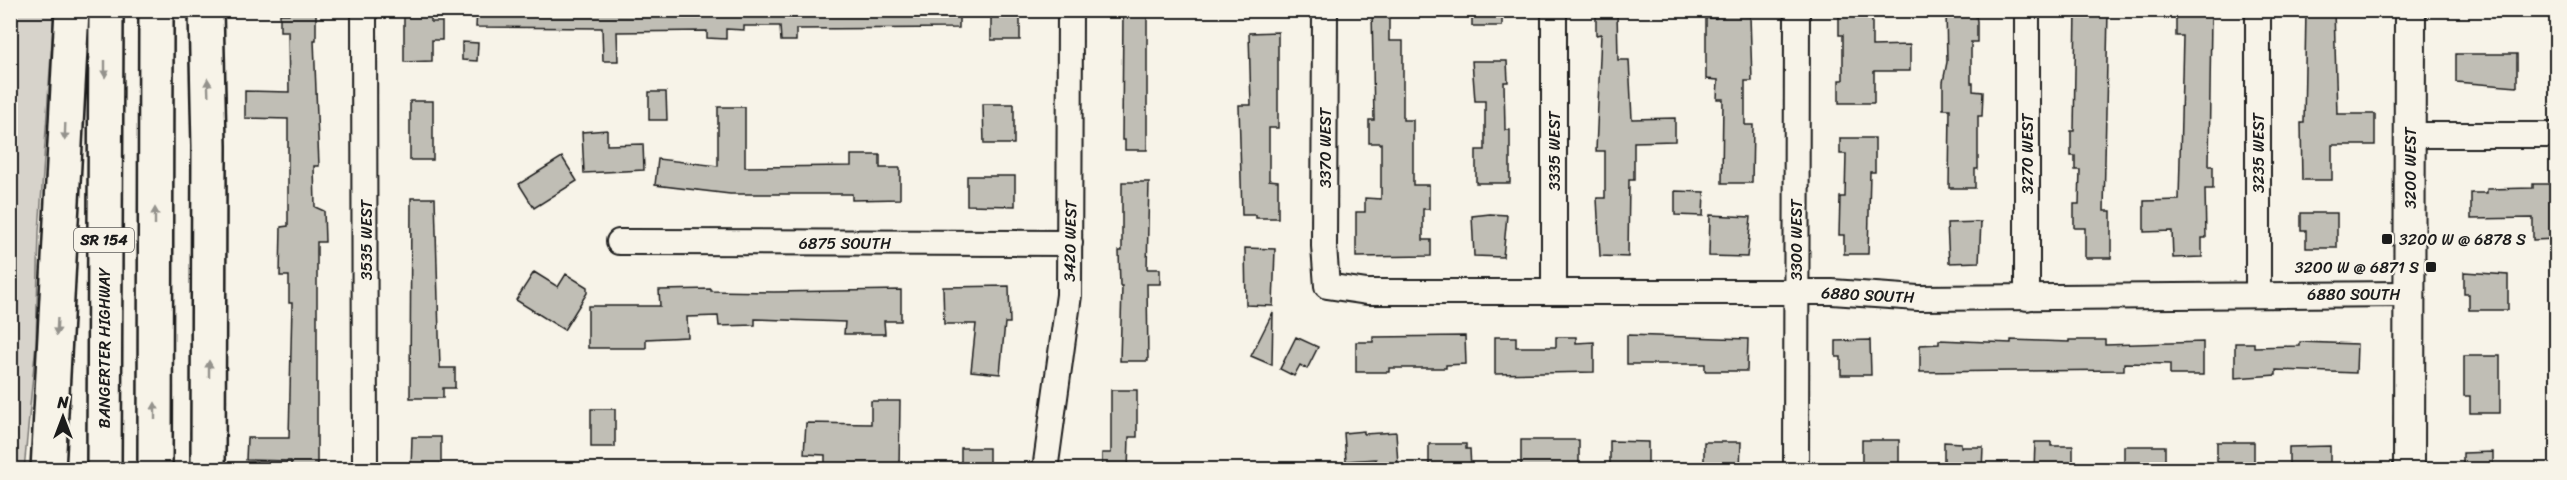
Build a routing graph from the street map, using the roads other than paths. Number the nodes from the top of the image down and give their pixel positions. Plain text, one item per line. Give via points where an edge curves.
1 (72, 10) edge
2 (106, 10) edge
3 (156, 10) edge
4 (206, 10) edge
5 (364, 10) edge
6 (1070, 10) edge
7 (1325, 10) edge
8 (1554, 10) edge
9 (1797, 10) edge
10 (2027, 10) edge
11 (2258, 10) edge
12 (2410, 10) edge
13 (2410, 135) junction
14 (2556, 135) edge
15 (619, 242) dead end
16 (1070, 243) junction
17 (1327, 286) joint
18 (1554, 291) junction
19 (1796, 292) junction
20 (2409, 294) junction
21 (2258, 296) junction
22 (2027, 298) junction
23 (48, 470) edge
24 (104, 470) edge
25 (154, 470) edge
26 (208, 470) edge
27 (365, 470) edge
28 (1045, 470) edge
29 (1796, 470) edge
30 (2409, 470) edge

1 -> 23 highway
2 -> 24 highway, BANGERTER HIGHWAY / SR 154
25 -> 3 highway, SR 154
26 -> 4 highway
5 - 27 street, 3535 WEST
6 - 16 street, 3420 WEST
7 - 17 street, 3370 WEST
8 - 18 street, 3335 WEST
9 - 19 street, 3300 WEST
10 - 22 street, 3270 WEST
11 - 21 street, 3235 WEST
12 - 13 street, 3200 WEST
13 - 14 street
13 - 20 street, 3200 WEST
15 - 16 street, 6875 SOUTH
16 - 28 street, 3420 WEST via 1069,295
17 - 18 street, 6880 SOUTH via 1367,292
18 - 19 street, 6880 SOUTH
19 - 22 street, 6880 SOUTH
19 - 29 street, 3300 WEST
20 - 21 street, 6880 SOUTH
20 - 30 street, 3200 WEST
21 - 22 street, 6880 SOUTH

